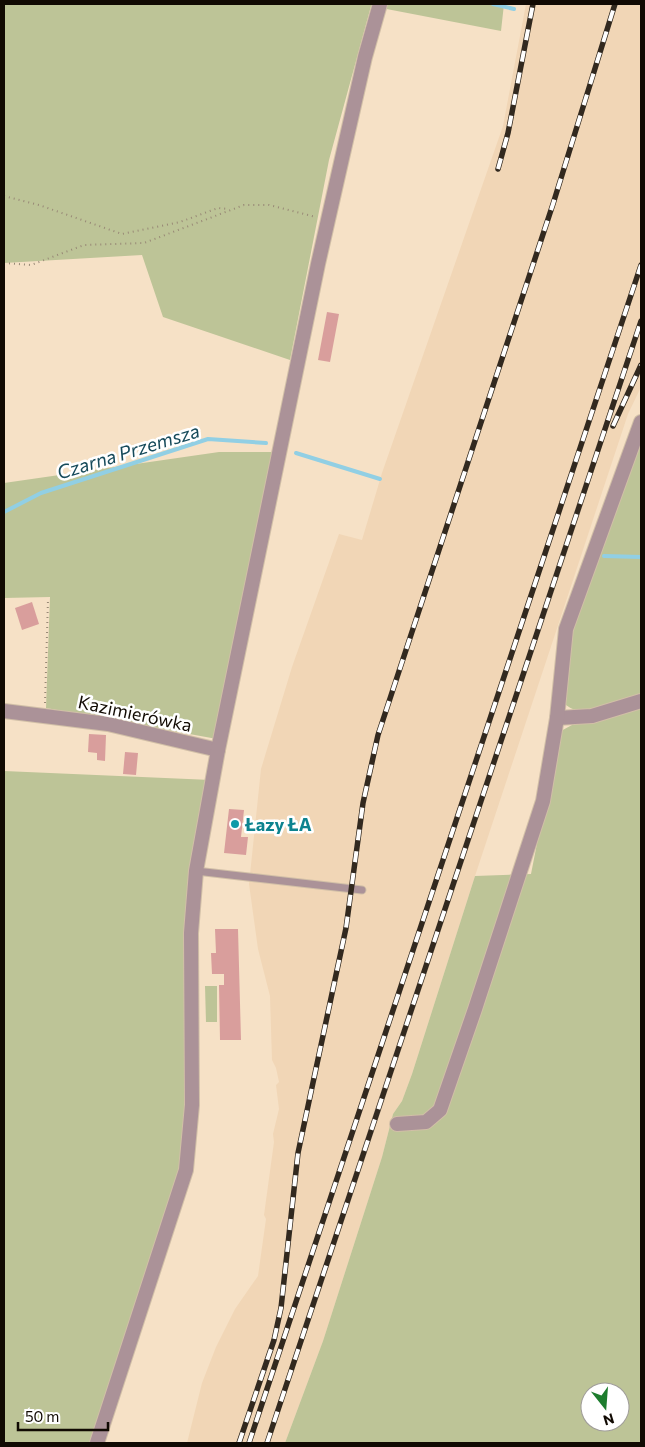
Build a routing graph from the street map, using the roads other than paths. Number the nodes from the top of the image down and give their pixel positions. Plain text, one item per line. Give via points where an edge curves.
1 (380, 4) edge
2 (641, 422) edge
3 (641, 701) edge
4 (4, 711) edge
5 (557, 718) junction
6 (218, 750) junction
7 (196, 871) junction
8 (362, 890) dead end
9 (397, 1124) dead end
10 (97, 1443) edge

1 - 6 street via 328,221
2 - 5 street via 566,629
3 - 5 street via 592,716
4 - 6 street, Kazimierówka via 108,724
5 - 9 street via 543,801 440,1110 426,1122
6 - 7 street
7 - 8 lane
7 - 10 street via 191,932 192,1105 186,1170

